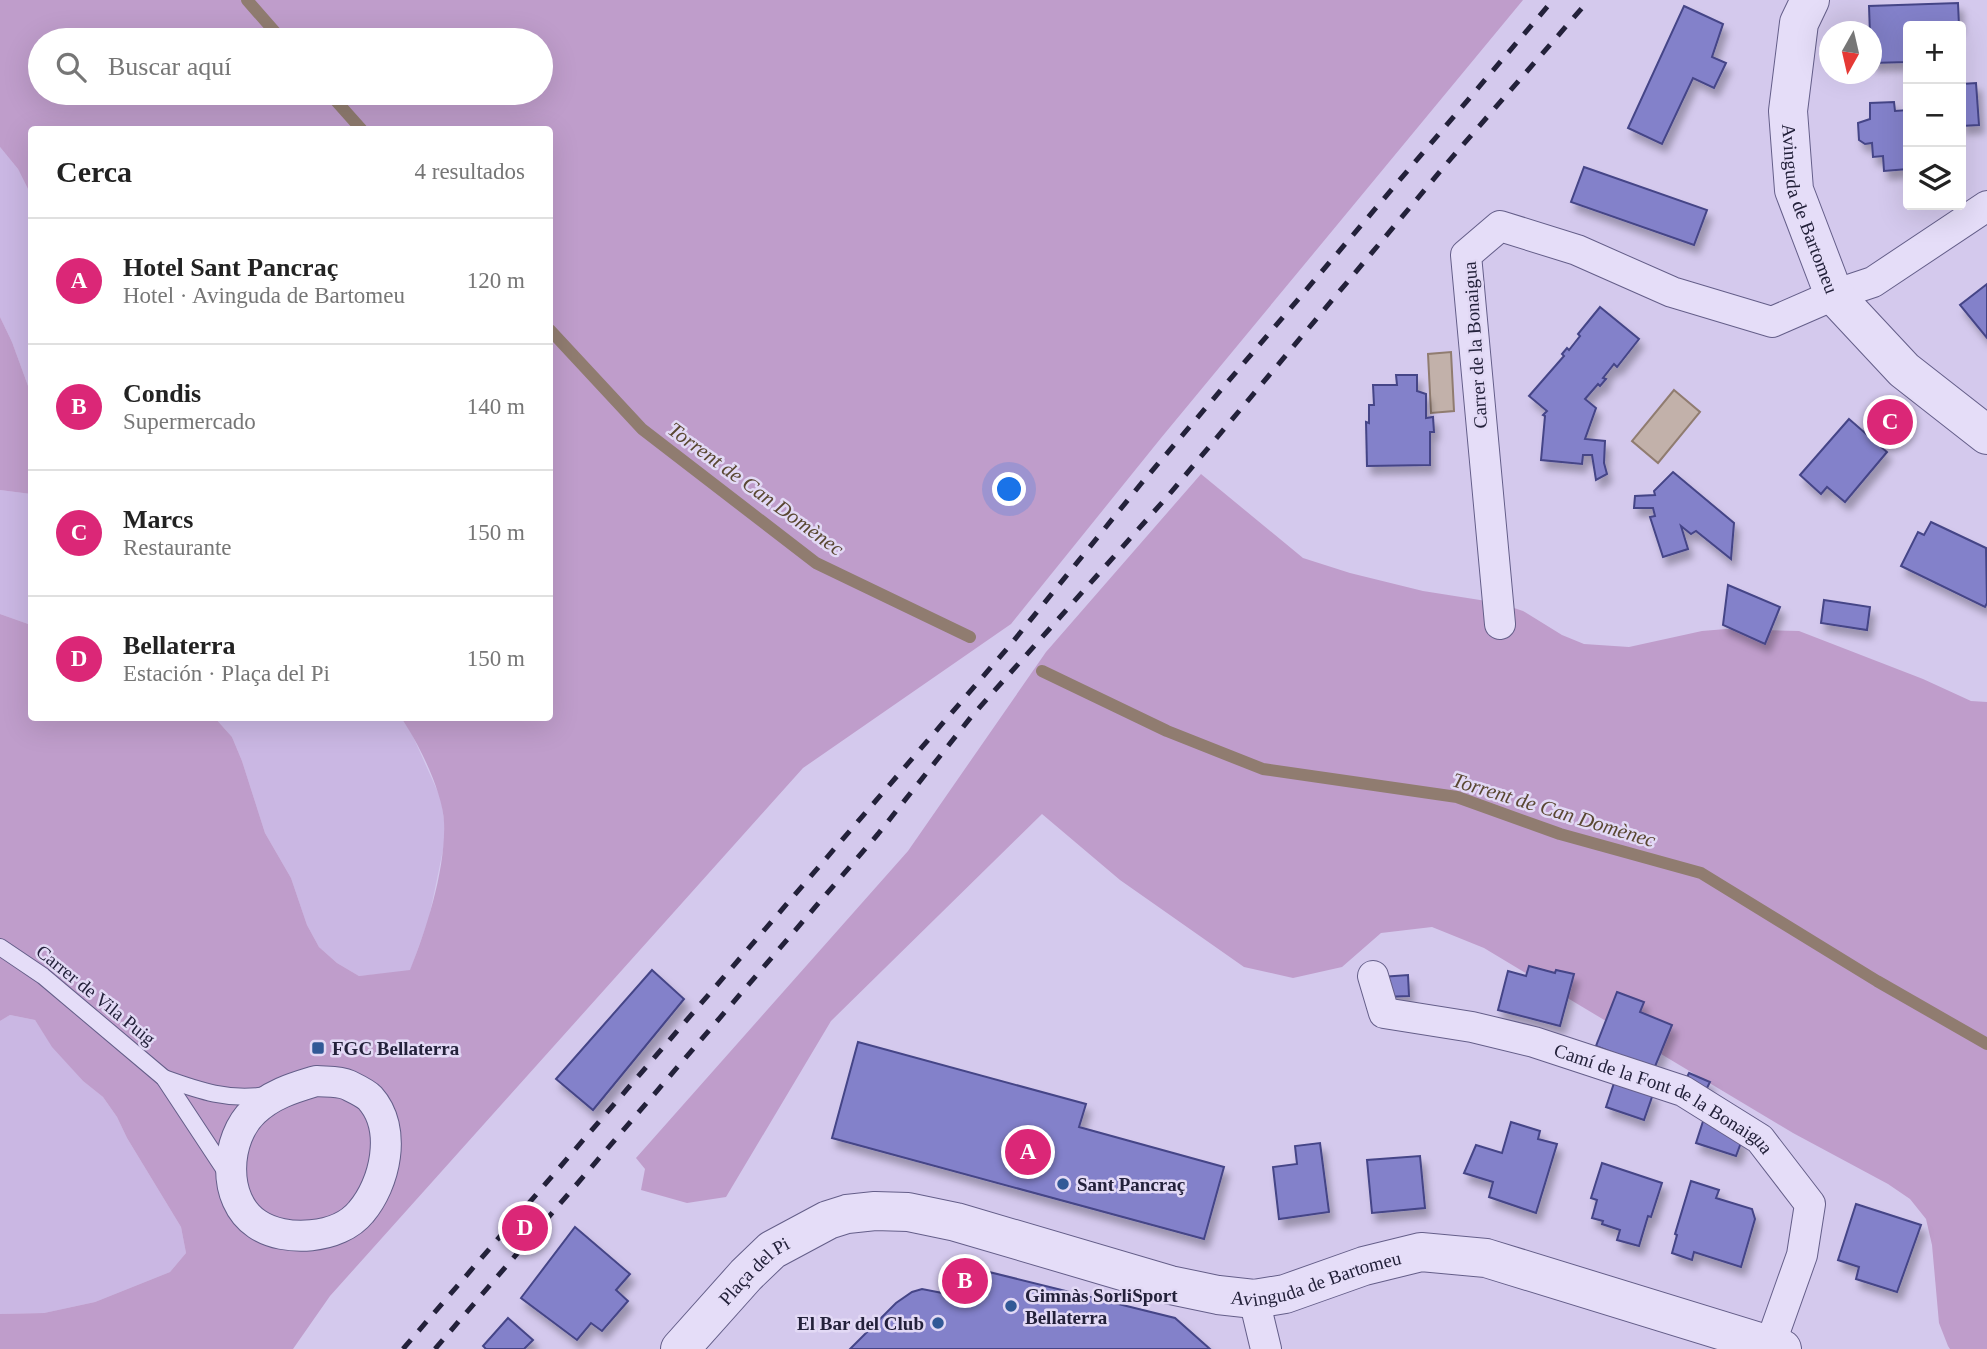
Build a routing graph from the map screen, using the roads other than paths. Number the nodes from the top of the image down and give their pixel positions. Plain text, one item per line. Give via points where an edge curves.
1 (1810, 0) edge
2 (1987, 206) edge
3 (1834, 295) junction
4 (1987, 435) edge
5 (1500, 624) dead end
6 (0, 947) edge
7 (1373, 976) dead end
8 (164, 1078) junction
9 (276, 1093) junction
10 (231, 1181) junction
11 (847, 1214) joint
12 (1254, 1298) junction
13 (1776, 1347) edge
14 (680, 1349) edge
15 (1266, 1349) edge

1 - 3 street, Avinguda de Bartomeu via 1799,23 1788,111 1794,190
2 - 3 street via 1873,282
3 - 4 street, Avinguda de Bartomeu via 1904,370
3 - 5 street, Carrer de la Bonaigua via 1772,322 1672,292 1577,250 1500,226 1466,255
6 - 8 lane, Carrer de Vila Puig via 43,976
7 - 13 street, Camí de la Font de la Bonaigua via 1384,1013 1534,1042 1683,1091 1760,1139 1810,1204 1802,1255
8 - 9 lane, Carrer de Vila Puig via 210,1094 246,1098
8 - 10 lane, Carrer de Vila Puig
9 - 10 street via 253,1111 238,1132
9 - 10 street via 316,1081 345,1083 370,1098 382,1117 386,1139 374,1192 360,1215 335,1230 310,1237 284,1235 257,1224 237,1201
11 - 12 street, Avinguda de Bartomeu via 908,1212 1170,1285
11 - 14 street, Plaça del Pi via 772,1250
12 - 13 street, Avinguda de Bartomeu via 1285,1294 1389,1259 1421,1252 1454,1254 1521,1268
12 - 15 street

